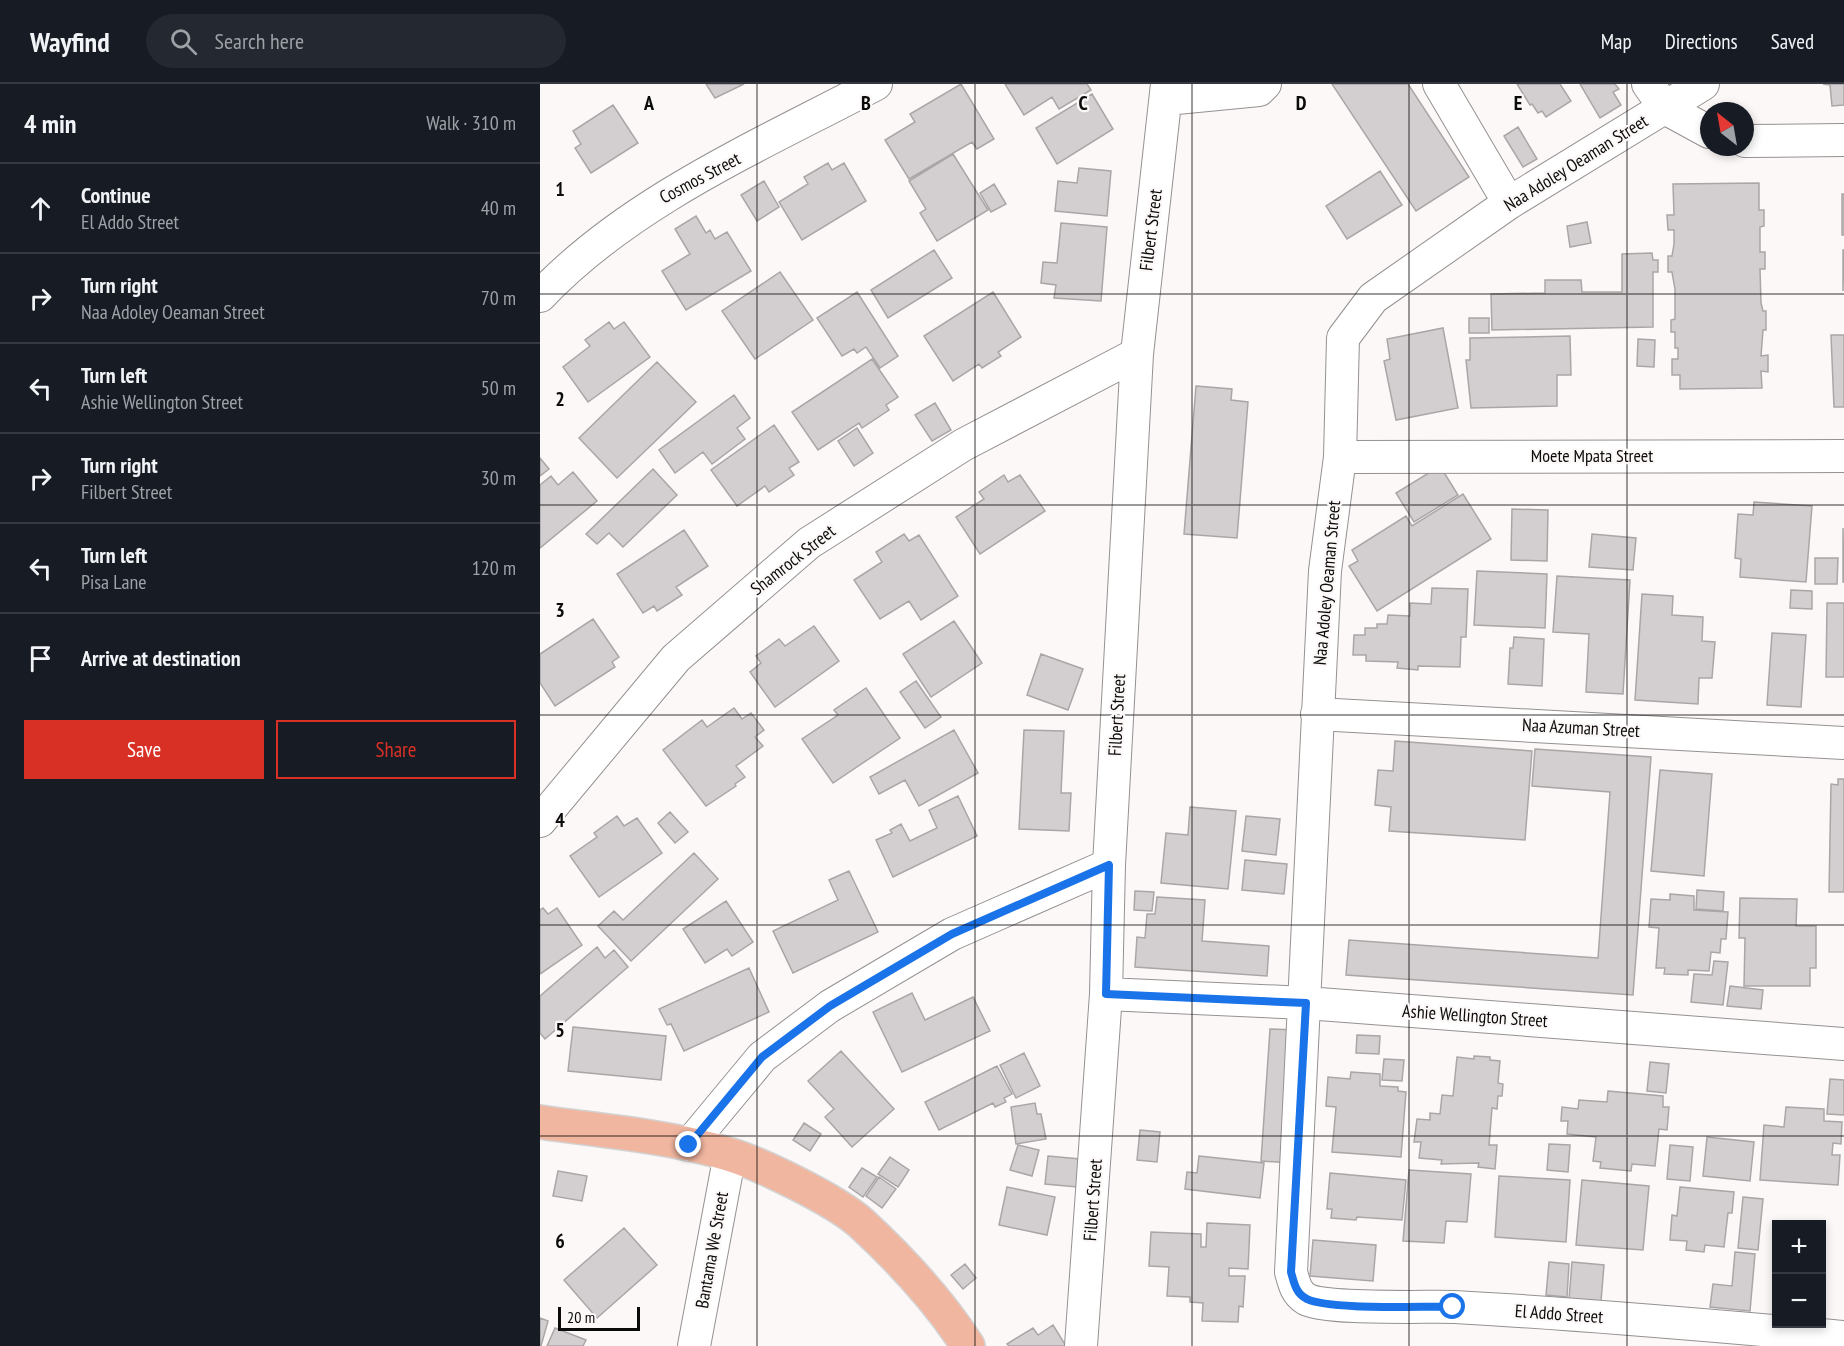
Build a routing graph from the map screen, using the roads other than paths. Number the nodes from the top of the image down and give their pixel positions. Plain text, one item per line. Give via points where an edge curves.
1 (876, 84) edge
2 (1265, 84) edge
3 (1439, 84) edge
4 (1703, 84) edge
5 (1166, 92) edge
6 (1657, 96) edge
7 (1700, 126) edge
8 (1844, 140) edge
9 (1754, 141) edge
10 (1509, 203) junction
11 (540, 296) edge
12 (1137, 354) junction
13 (1844, 456) edge
14 (1340, 457) junction
15 (1317, 714) junction
16 (1844, 743) edge
17 (540, 821) edge
18 (1109, 865) junction
19 (1106, 994) junction
20 (1306, 1003) junction
21 (1844, 1044) edge
22 (540, 1122) edge
23 (689, 1145) junction
24 (730, 1155) junction
25 (1291, 1272) joint
26 (1844, 1337) edge
27 (694, 1346) edge
28 (968, 1346) edge
29 (1081, 1346) edge

1 - 11 street, Cosmos Street via 649,206 557,278
2 - 5 street via 1259,90
3 - 10 street
4 - 6 street, Naa Adoley Oeaman Street
5 - 12 street, Filbert Street
6 - 7 street
6 - 10 street, Naa Adoley Oeaman Street
8 - 9 street
10 - 14 street, Naa Adoley Oeaman Street via 1373,298 1343,338
12 - 17 street, Shamrock Street via 963,445 809,543 676,657
12 - 18 street, Filbert Street
13 - 14 street, Moete Mpata Street
14 - 15 street, Naa Adoley Oeaman Street via 1325,571
15 - 16 street, Naa Azuman Street
15 - 20 street, Naa Adoley Oeaman Street
18 - 19 street, Filbert Street
18 - 23 street via 952,934 830,1006 762,1057
19 - 20 street, Ashie Wellington Street
19 - 29 street, Filbert Street
20 - 21 street, Ashie Wellington Street
20 - 25 street, Naa Adoley Oeaman Street
22 - 23 main road
23 - 24 main road
24 - 27 street, Bantama We Street
24 - 28 main road via 796,1183 859,1221 921,1285
25 - 26 street, El Addo Street via 1296,1290 1307,1299 1327,1304 1453,1307

